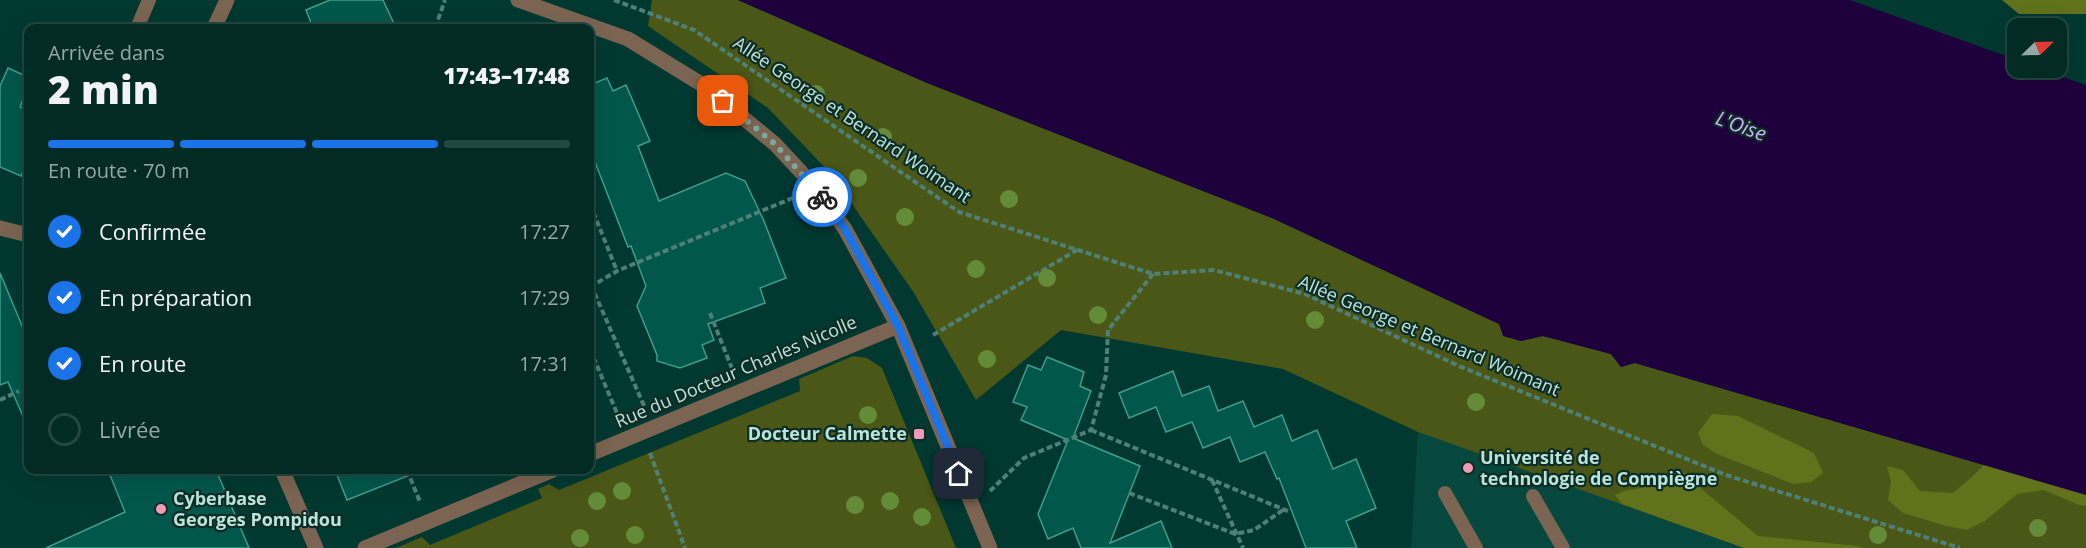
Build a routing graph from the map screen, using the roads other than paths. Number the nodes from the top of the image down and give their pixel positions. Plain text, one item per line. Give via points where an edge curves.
1 (149, 0) edge
2 (226, 0) edge
3 (518, 0) edge
4 (139, 24) edge
5 (216, 24) edge
6 (586, 24) edge
7 (594, 27) edge
8 (0, 228) edge
9 (24, 234) edge
10 (898, 326) junction
11 (594, 452) edge
12 (284, 474) edge
13 (543, 474) edge
14 (1445, 493) dead end
15 (1533, 496) dead end
16 (316, 548) edge
17 (365, 548) edge
18 (990, 548) edge
19 (1476, 548) edge
20 (1563, 548) edge

1 - 4 lane
2 - 5 street
3 - 6 street
7 - 10 street via 628,39 706,87 775,144 845,229
8 - 9 street
10 - 11 street, Rue du Docteur Charles Nicolle
10 - 18 street
12 - 16 street
13 - 17 street
14 - 19 lane
15 - 20 lane

